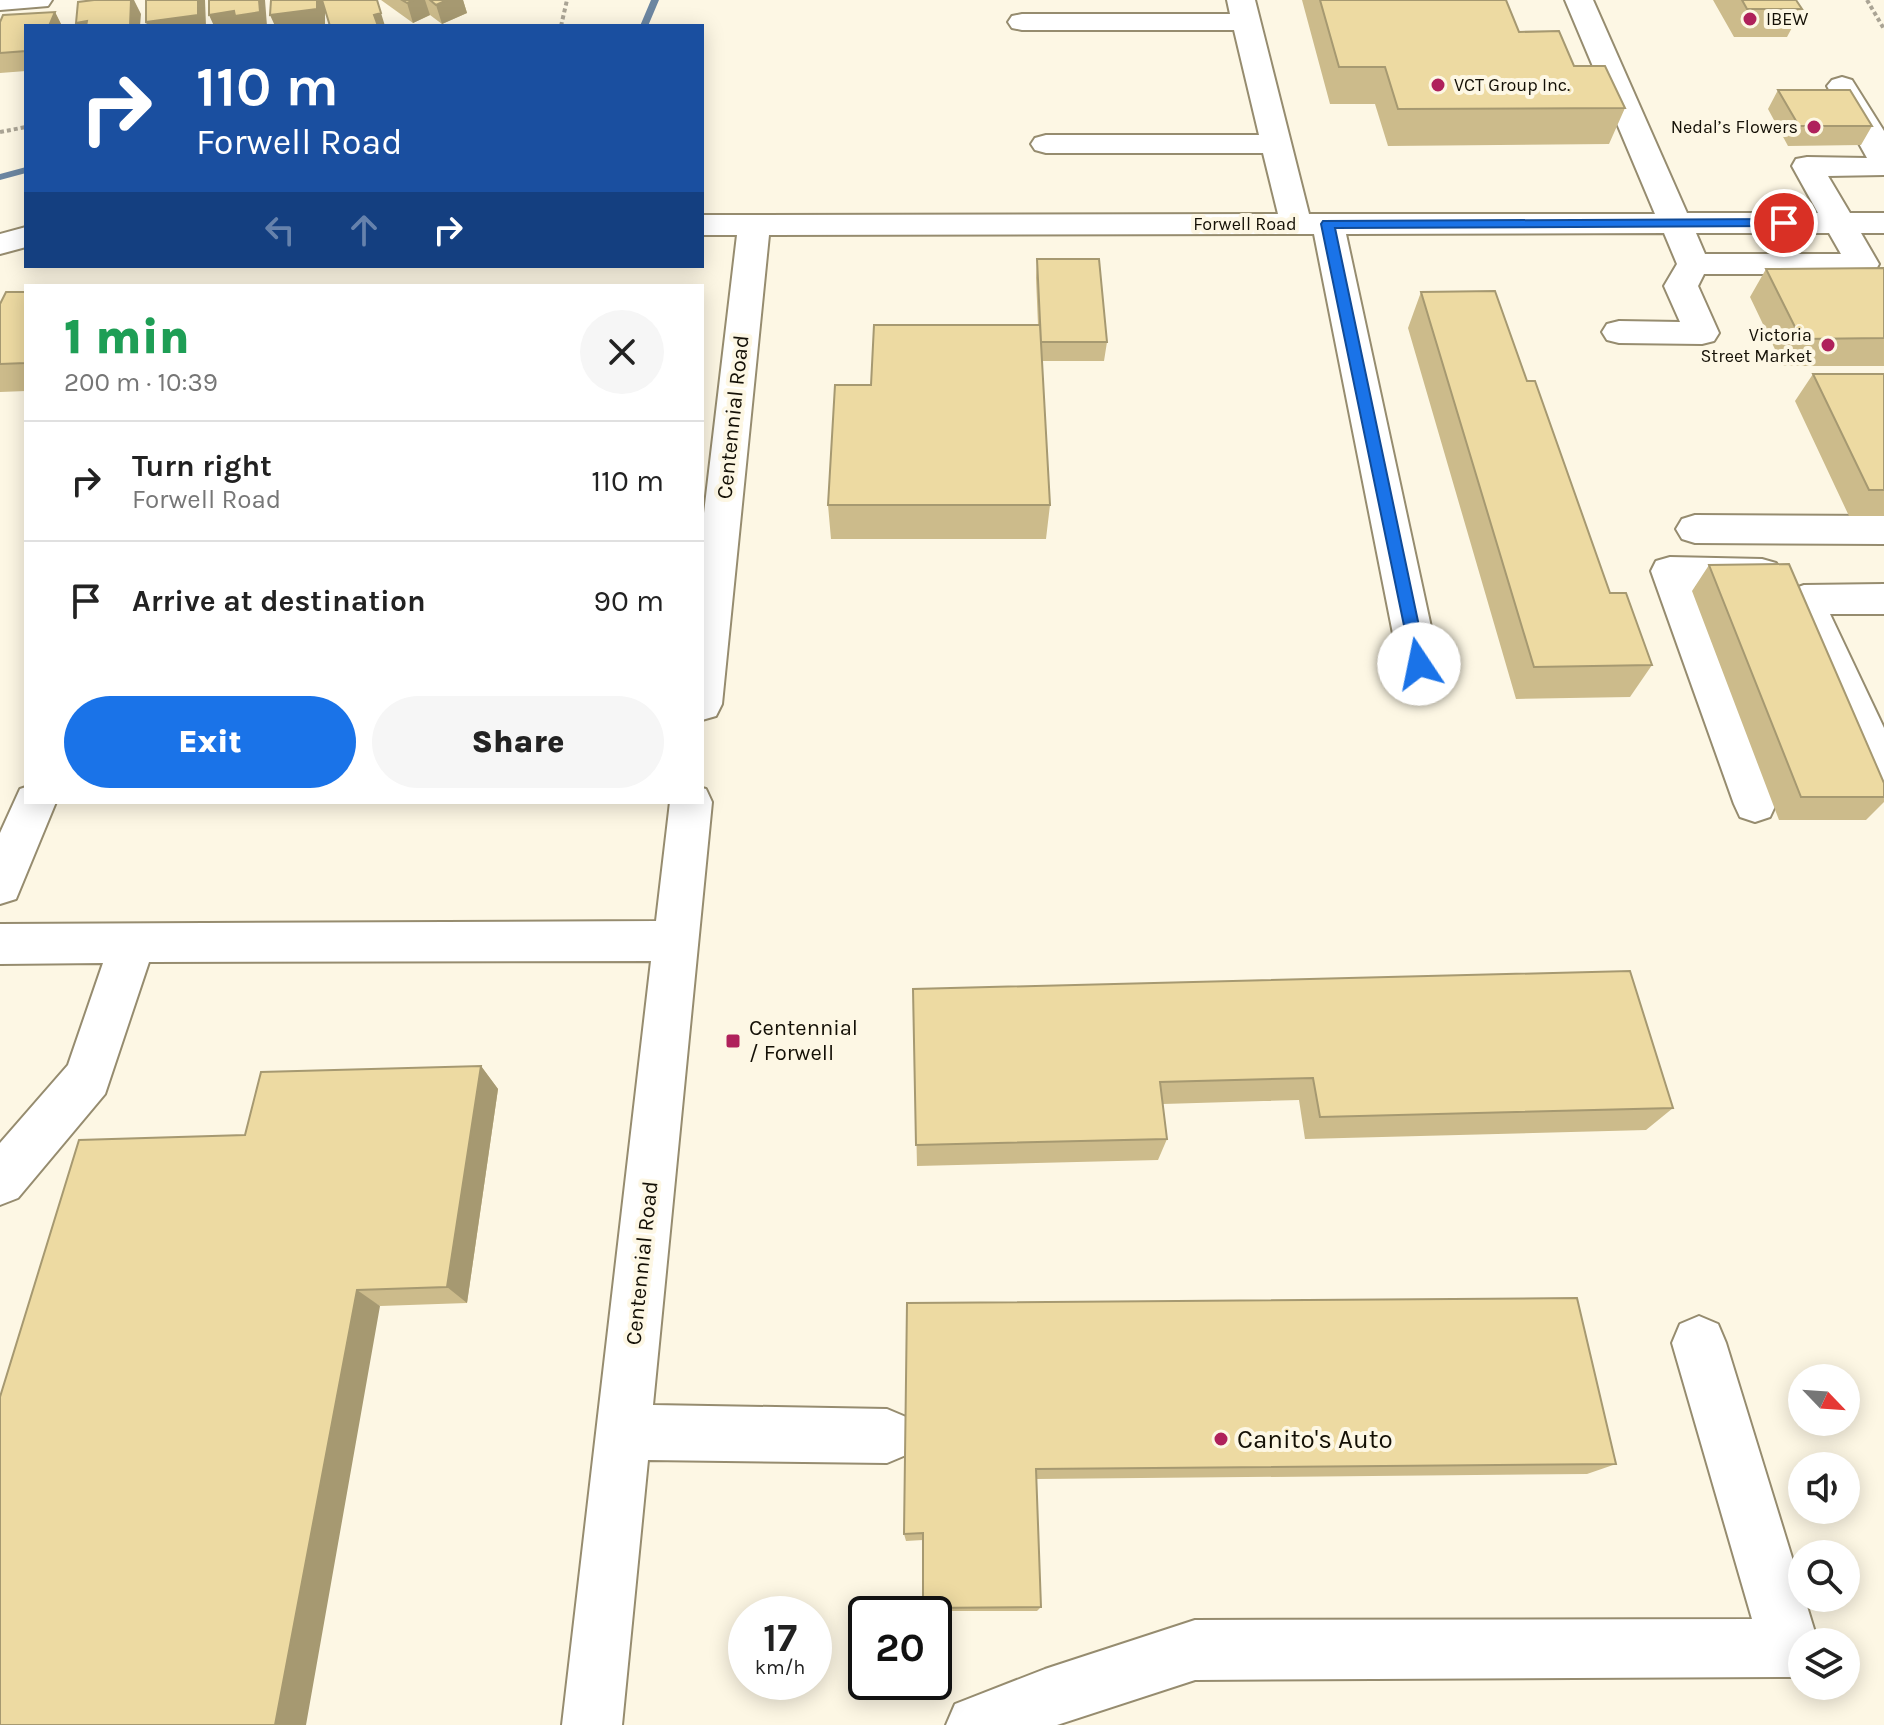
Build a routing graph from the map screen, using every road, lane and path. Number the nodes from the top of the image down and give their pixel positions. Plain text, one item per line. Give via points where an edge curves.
1 (38, 0) edge
2 (567, 0) edge
3 (1579, 0) edge
4 (1867, 0) edge
5 (0, 2) edge
6 (1244, 11) edge
7 (1022, 22) dead end
8 (561, 24) edge
9 (1884, 29) edge
10 (1842, 86) edge
11 (24, 127) edge
12 (0, 132) edge
13 (1046, 144) dead end
14 (1276, 144) junction
15 (1674, 223) junction
16 (1839, 223) junction
17 (1884, 223) edge
18 (1312, 224) junction
19 (704, 225) edge
20 (754, 225) junction
21 (24, 238) edge
22 (0, 244) edge
23 (1693, 264) junction
24 (1874, 268) edge
25 (1619, 332) dead end
26 (1695, 529) dead end
27 (1884, 530) edge
28 (1884, 599) edge
29 (1804, 600) junction
30 (1419, 664) dead end
31 (704, 686) edge
32 (1884, 773) edge
33 (24, 796) edge
34 (0, 797) edge
35 (34, 804) edge
36 (691, 804) edge
37 (1755, 804) dead end
38 (0, 885) edge
39 (676, 941) junction
40 (133, 942) junction
41 (0, 944) edge
42 (0, 1181) edge
43 (1699, 1343) dead end
44 (623, 1432) junction
45 (887, 1436) dead end
46 (592, 1725) edge
47 (976, 1725) edge

1 - 5 street
2 - 8 path
3 - 15 street
4 - 9 path
6 - 7 street
6 - 14 street
10 - 16 street via 1883,155 1878,167 1807,166
11 - 12 path
13 - 14 street
14 - 18 street
15 - 16 street, Forwell Road
15 - 18 street, Forwell Road
15 - 23 street
16 - 17 street, Forwell Road
16 - 24 street
18 - 20 street, Forwell Road
18 - 30 street
19 - 20 street, Forwell Road
20 - 31 street, Centennial Road
21 - 22 street
23 - 24 street
23 - 25 street via 1681,286 1702,333
26 - 27 street
28 - 29 street
29 - 32 street
29 - 37 street via 1780,573 1670,571
33 - 34 street
35 - 38 street
36 - 39 street, Centennial Road
39 - 40 street
39 - 44 street, Centennial Road
40 - 41 street
40 - 42 street via 88,1078
43 - 47 street via 1790,1648 1195,1650
44 - 45 street
44 - 46 street, Centennial Road

